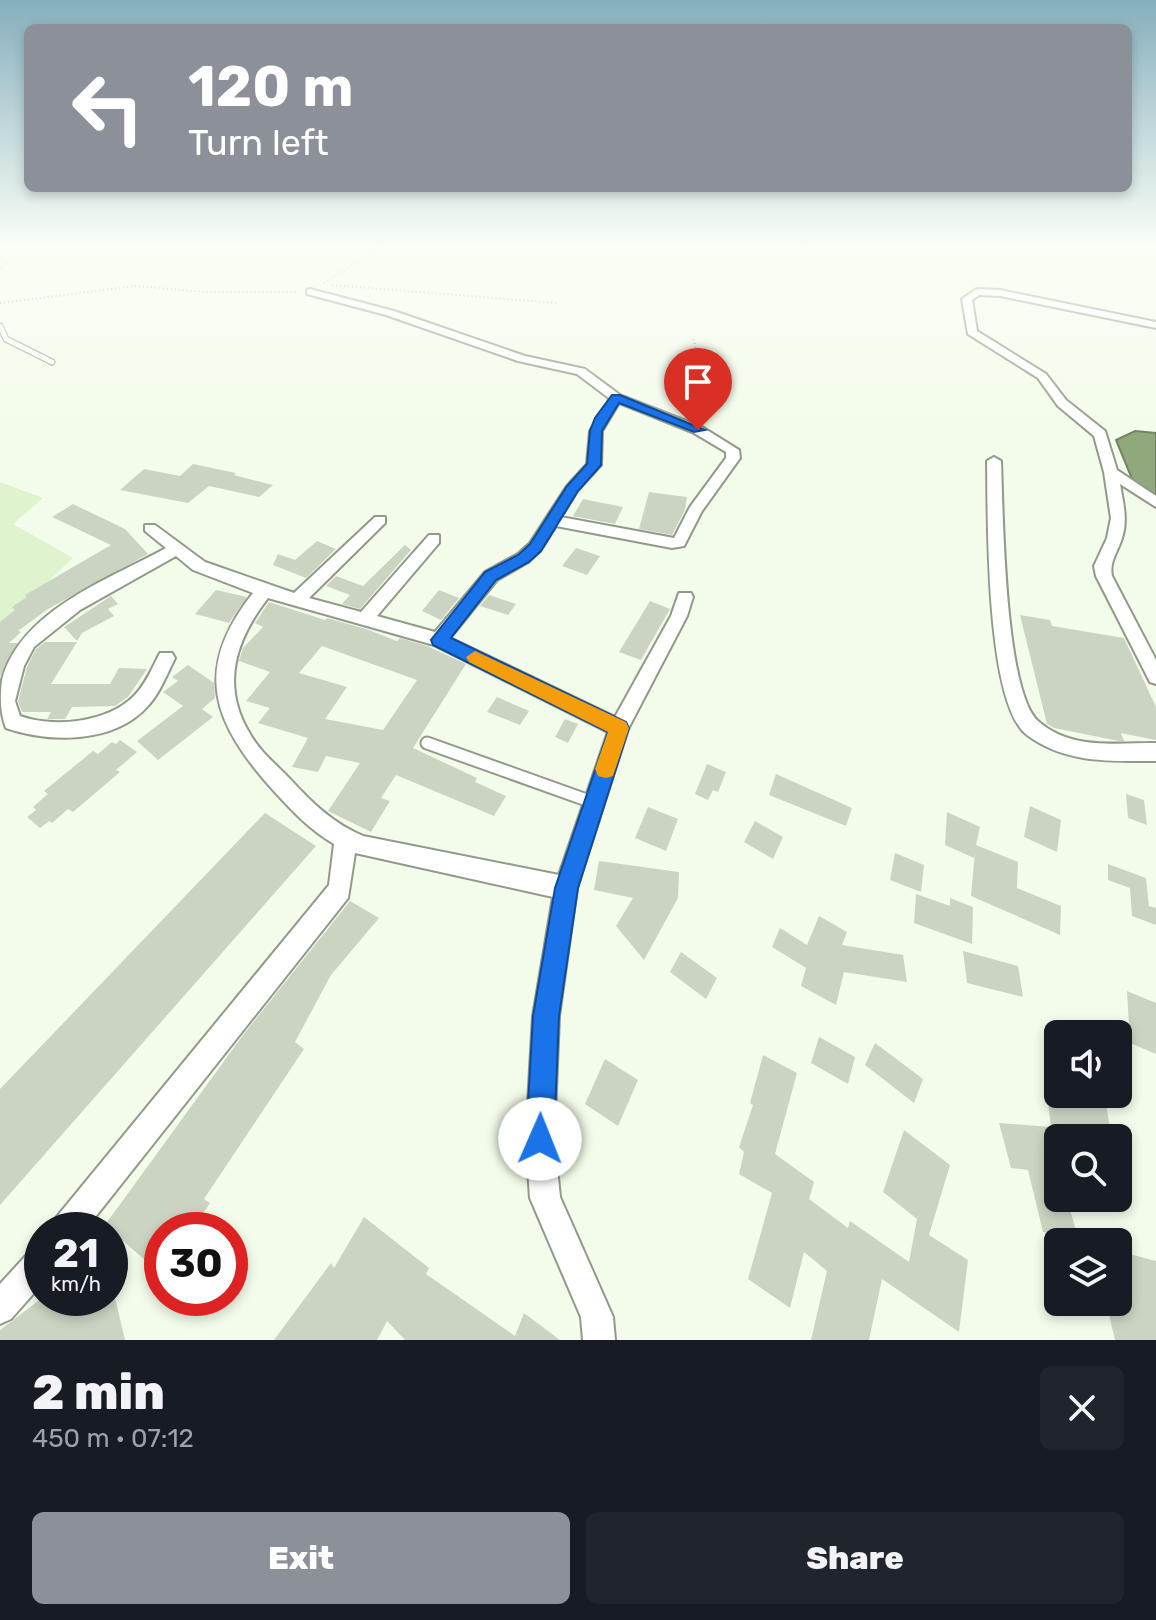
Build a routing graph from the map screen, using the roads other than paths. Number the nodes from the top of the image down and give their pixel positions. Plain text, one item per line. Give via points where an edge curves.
1 (362, 306) edge
2 (968, 306) edge
3 (1061, 306) edge
4 (1156, 325) edge
5 (0, 326) edge
6 (52, 362) dead end
7 (616, 398) junction
8 (994, 461) dead end
9 (1111, 472) junction
10 (1156, 503) edge
11 (380, 520) dead end
12 (551, 520) junction
13 (150, 528) dead end
14 (434, 539) dead end
15 (177, 549) junction
16 (264, 591) junction
17 (685, 597) dead end
18 (297, 600) junction
19 (365, 619) junction
20 (439, 640) junction
21 (166, 658) dead end
22 (1156, 677) edge
23 (619, 728) junction
24 (427, 743) dead end
25 (1156, 752) edge
26 (595, 803) junction
27 (345, 840) junction
28 (566, 888) junction
29 (81, 1212) edge
30 (24, 1281) edge
31 (0, 1308) edge
32 (599, 1340) edge

1 - 7 street via 522,359 581,371
2 - 9 street via 972,332 1042,376 1062,403 1097,430
3 - 4 street
5 - 6 lane via 6,339
7 - 12 street via 596,431 594,465
7 - 12 street via 724,443 733,458 679,542
8 - 25 street via 1005,648 1020,713 1032,728 1064,746 1085,752
9 - 10 street
9 - 22 street via 1118,527 1102,566 1104,576
11 - 18 street
12 - 20 street via 535,547 491,576
13 - 15 street
14 - 19 street
15 - 16 street via 199,566
15 - 21 street via 74,606 28,642 9,689 7,712 13,722 46,732 119,716 145,697
16 - 18 street
16 - 27 street via 229,646 231,715 242,739 283,787 320,824
17 - 23 street
18 - 19 street
19 - 20 street
20 - 23 street
23 - 26 street
24 - 26 lane
26 - 28 street
27 - 28 street
27 - 29 street via 340,890
28 - 32 street via 546,1016 540,1139 545,1198 597,1317
30 - 31 street

